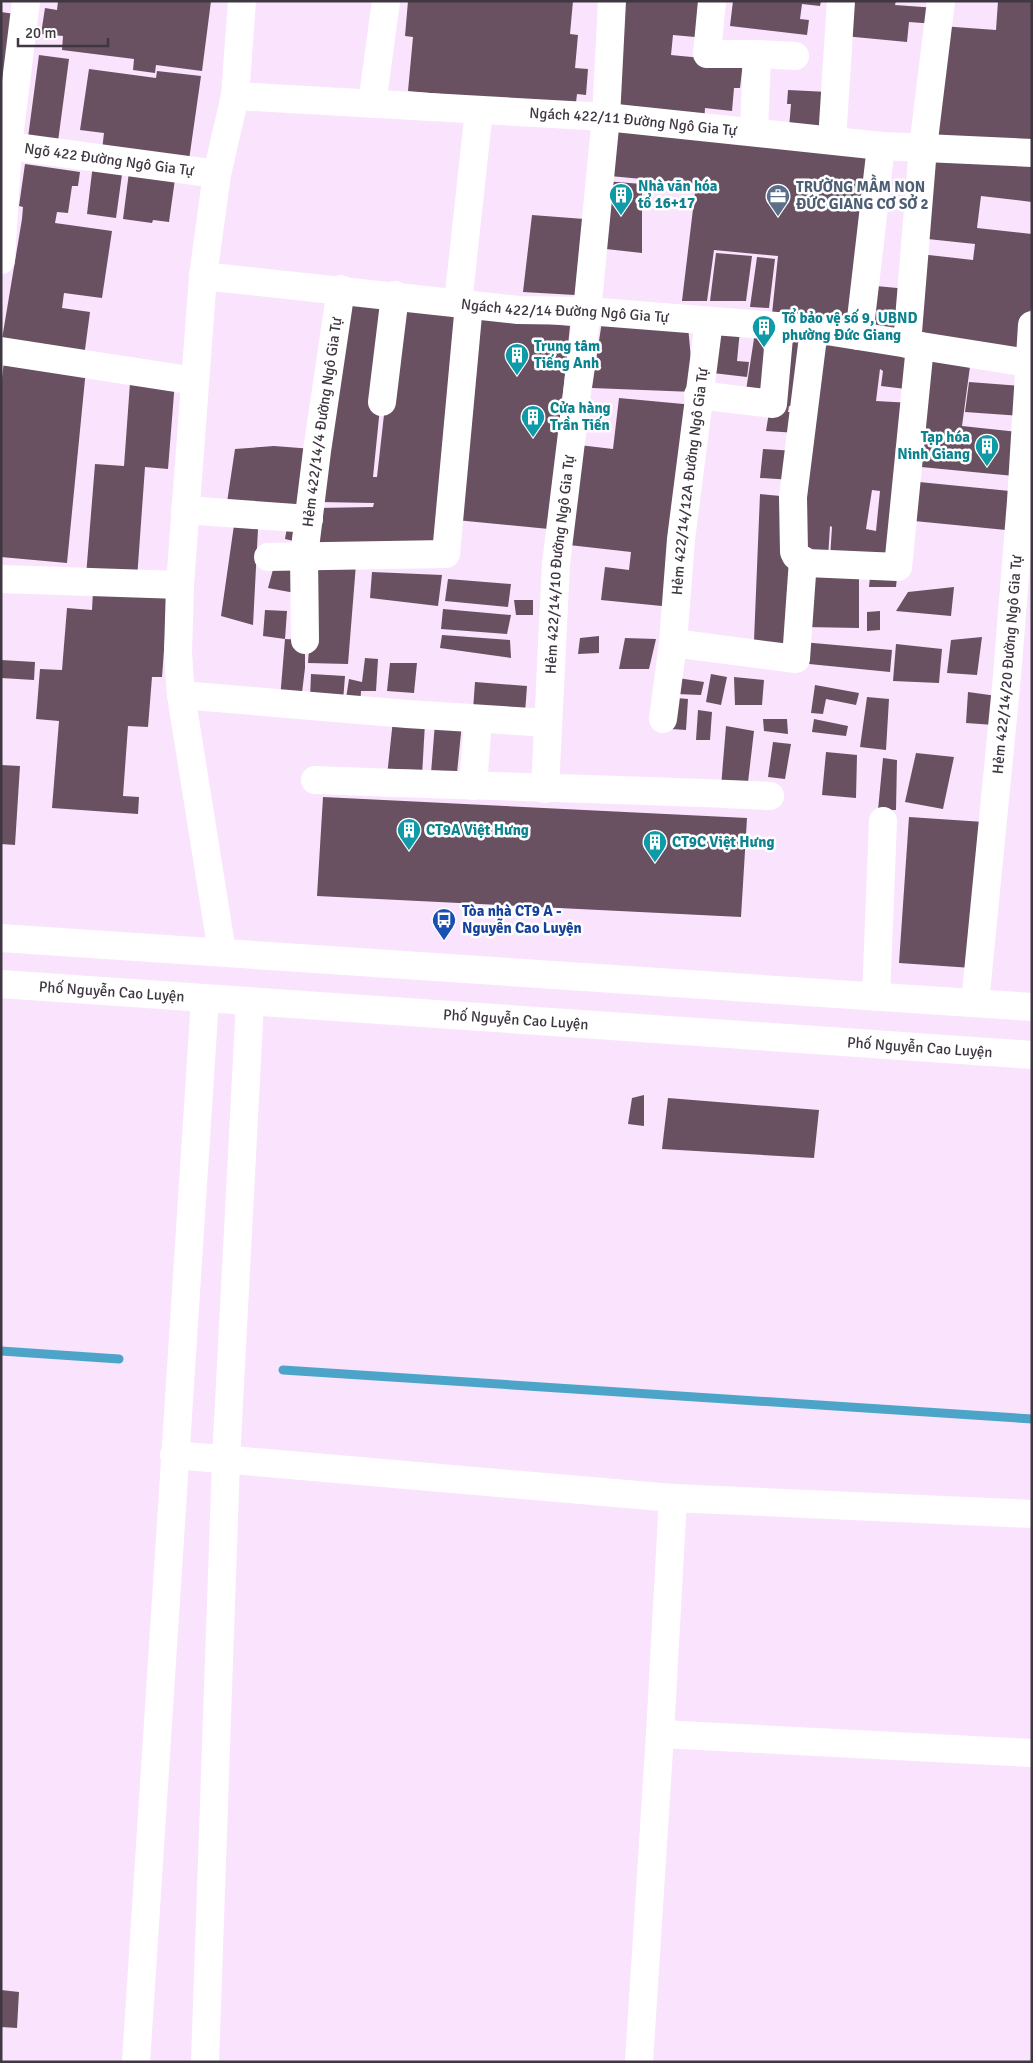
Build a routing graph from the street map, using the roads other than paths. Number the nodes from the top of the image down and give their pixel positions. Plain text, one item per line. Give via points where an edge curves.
1 (26, 1) edge
2 (242, 1) edge
3 (386, 1) edge
4 (612, 1) edge
5 (712, 1) edge
6 (841, 1) edge
7 (941, 1) edge
8 (757, 54) junction
9 (795, 56) dead end
10 (234, 96) junction
11 (372, 104) junction
12 (479, 110) junction
13 (606, 117) junction
14 (754, 131) junction
15 (832, 140) junction
16 (4, 146) edge
17 (881, 146) junction
18 (923, 148) junction
19 (1032, 153) edge
20 (218, 174) junction
21 (1, 260) edge
22 (203, 276) junction
23 (340, 289) junction
24 (395, 295) junction
25 (464, 303) junction
26 (587, 311) junction
27 (709, 321) junction
28 (1032, 325) edge
29 (780, 326) junction
30 (814, 329) junction
31 (859, 336) junction
32 (913, 345) junction
33 (1, 351) edge
34 (1028, 363) junction
35 (195, 381) junction
36 (698, 395) junction
37 (382, 402) dead end
38 (185, 510) junction
39 (309, 519) junction
40 (268, 556) dead end
41 (304, 556) junction
42 (799, 558) junction
43 (1, 579) edge
44 (180, 585) junction
45 (305, 640) dead end
46 (673, 643) junction
47 (181, 695) junction
48 (478, 718) junction
49 (663, 719) dead end
50 (548, 722) junction
51 (315, 780) dead end
52 (473, 786) junction
53 (545, 789) junction
54 (770, 796) dead end
55 (883, 821) dead end
56 (1, 938) edge
57 (222, 952) junction
58 (1, 984) edge
59 (876, 997) junction
60 (205, 999) junction
61 (250, 1002) junction
62 (974, 1003) junction
63 (1032, 1007) edge
64 (1032, 1055) edge
65 (174, 1455) junction
66 (226, 1460) junction
67 (672, 1498) junction
68 (1032, 1514) edge
69 (660, 1734) junction
70 (1032, 1752) edge
71 (136, 2062) edge
72 (205, 2062) edge
73 (639, 2062) edge

1 - 16 street
2 - 10 street
3 - 11 street
4 - 13 street, Hẻm 422/14/10 Đường Ngô Gia Tự
5 - 8 street via 707,54
6 - 15 street
7 - 18 street
8 - 9 street
8 - 14 street
10 - 11 street, Ngách 422/11 Đường Ngô Gia Tự
10 - 20 street
11 - 12 street, Ngách 422/11 Đường Ngô Gia Tự
12 - 13 street, Ngách 422/11 Đường Ngô Gia Tự
12 - 25 street
13 - 14 street, Ngách 422/11 Đường Ngô Gia Tự
13 - 26 street, Hẻm 422/14/10 Đường Ngô Gia Tự
14 - 15 street, Ngách 422/11 Đường Ngô Gia Tự
15 - 17 street, Ngách 422/11 Đường Ngô Gia Tự
16 - 20 street, Ngõ 422 Đường Ngô Gia Tự
16 - 21 street
17 - 18 street, Ngách 422/11 Đường Ngô Gia Tự
17 - 31 street
18 - 19 street, Ngách 422/11 Đường Ngô Gia Tự
18 - 32 street
20 - 22 street
22 - 23 street, Ngách 422/14 Đường Ngô Gia Tự
22 - 35 street
23 - 24 street, Ngách 422/14 Đường Ngô Gia Tự
23 - 39 street, Hẻm 422/14/4 Đường Ngô Gia Tự
24 - 25 street, Ngách 422/14 Đường Ngô Gia Tự
24 - 37 street
25 - 26 street, Ngách 422/14 Đường Ngô Gia Tự via 518,310
25 - 41 street via 446,554
26 - 27 street, Ngách 422/14 Đường Ngô Gia Tự
26 - 50 street, Hẻm 422/14/10 Đường Ngô Gia Tự via 556,564
27 - 29 street, Ngách 422/14 Đường Ngô Gia Tự
27 - 36 street, Hẻm 422/14/12A Đường Ngô Gia Tự
28 - 34 street, Hẻm 422/14/20 Đường Ngô Gia Tự
29 - 30 street, Ngách 422/14 Đường Ngô Gia Tự
29 - 36 street via 772,404
30 - 31 street, Ngách 422/14 Đường Ngô Gia Tự
30 - 42 street via 793,496
31 - 32 street, Ngách 422/14 Đường Ngô Gia Tự
32 - 34 street, Ngách 422/14 Đường Ngô Gia Tự
32 - 42 street via 898,567 807,563
33 - 35 street
34 - 62 street, Hẻm 422/14/20 Đường Ngô Gia Tự via 1007,676
35 - 38 street
36 - 46 street, Hẻm 422/14/12A Đường Ngô Gia Tự
38 - 39 street
38 - 44 street
39 - 41 street, Hẻm 422/14/4 Đường Ngô Gia Tự
40 - 41 street
41 - 45 street, Hẻm 422/14/4 Đường Ngô Gia Tự
42 - 46 street via 796,659
43 - 44 street
44 - 47 street via 178,653
46 - 49 street, Hẻm 422/14/12A Đường Ngô Gia Tự
47 - 48 street
47 - 57 street
48 - 50 street
48 - 52 street
50 - 53 street, Hẻm 422/14/10 Đường Ngô Gia Tự
51 - 52 street
52 - 53 street
53 - 54 street via 632,789
55 - 59 street
56 - 57 street
57 - 59 street
58 - 60 street, Phố Nguyễn Cao Luyện
59 - 62 street
60 - 61 street, Phố Nguyễn Cao Luyện
60 - 65 street
61 - 64 street, Phố Nguyễn Cao Luyện
61 - 66 street
62 - 63 street
65 - 66 street
65 - 71 street
66 - 67 street
66 - 72 street
67 - 68 street
67 - 69 street
69 - 70 street
69 - 73 street

